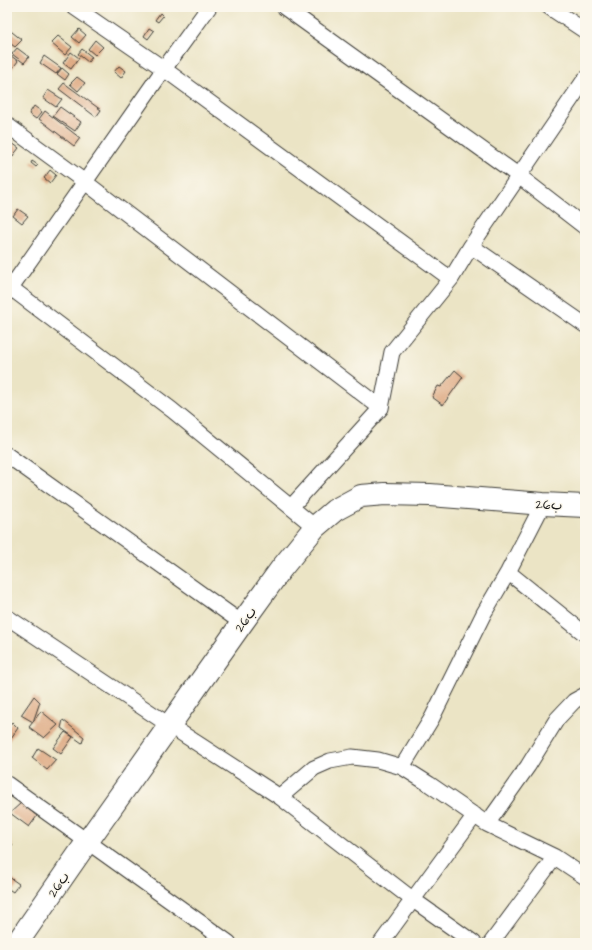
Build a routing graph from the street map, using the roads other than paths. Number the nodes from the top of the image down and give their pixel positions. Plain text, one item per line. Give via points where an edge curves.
1 (74, 7) edge
2 (209, 7) edge
3 (284, 7) edge
4 (549, 7) edge
5 (585, 31) edge
6 (164, 69) junction
7 (585, 79) edge
8 (580, 98) edge
9 (7, 125) edge
10 (519, 176) junction
11 (85, 182) junction
12 (585, 227) edge
13 (471, 246) junction
14 (451, 279) junction
15 (8, 289) edge
16 (585, 325) edge
17 (381, 408) junction
18 (7, 455) edge
19 (543, 504) junction
20 (585, 506) edge
21 (291, 507) junction
22 (315, 527) junction
23 (508, 572) junction
24 (7, 617) edge
25 (242, 623) junction
26 (585, 634) edge
27 (585, 695) edge
28 (169, 725) junction
29 (402, 767) junction
30 (7, 784) edge
31 (280, 797) junction
32 (481, 820) junction
33 (87, 842) junction
34 (555, 857) junction
35 (585, 877) edge
36 (412, 898) junction
37 (17, 943) edge
38 (229, 943) edge
39 (381, 943) edge
40 (474, 943) edge
41 (490, 943) edge

1 - 6 street
2 - 6 street
3 - 10 street
4 - 5 street
6 - 11 street
6 - 14 street
7 - 8 street
8 - 10 street
9 - 11 street
10 - 12 street
10 - 13 street
11 - 15 street
11 - 17 street
13 - 14 street
13 - 16 street
14 - 17 street via 392,352
15 - 21 street via 172,410
17 - 21 street
18 - 25 street
19 - 20 highway, 26ب
19 - 22 highway, 26ب via 430,495 361,496 334,510
19 - 23 street
21 - 22 street
22 - 25 highway, 26ب
23 - 26 street
23 - 29 street via 484,613 432,718
24 - 28 street
25 - 28 highway, 26ب
27 - 32 street via 574,701 557,719 528,766
28 - 31 street
28 - 33 highway, 26ب
29 - 31 street via 378,760 352,757 330,761 314,768
29 - 32 street
30 - 33 street
31 - 36 street
32 - 34 street
32 - 36 street
33 - 37 highway, 26ب
33 - 38 street
34 - 35 street
34 - 41 street
36 - 39 street
36 - 40 street

